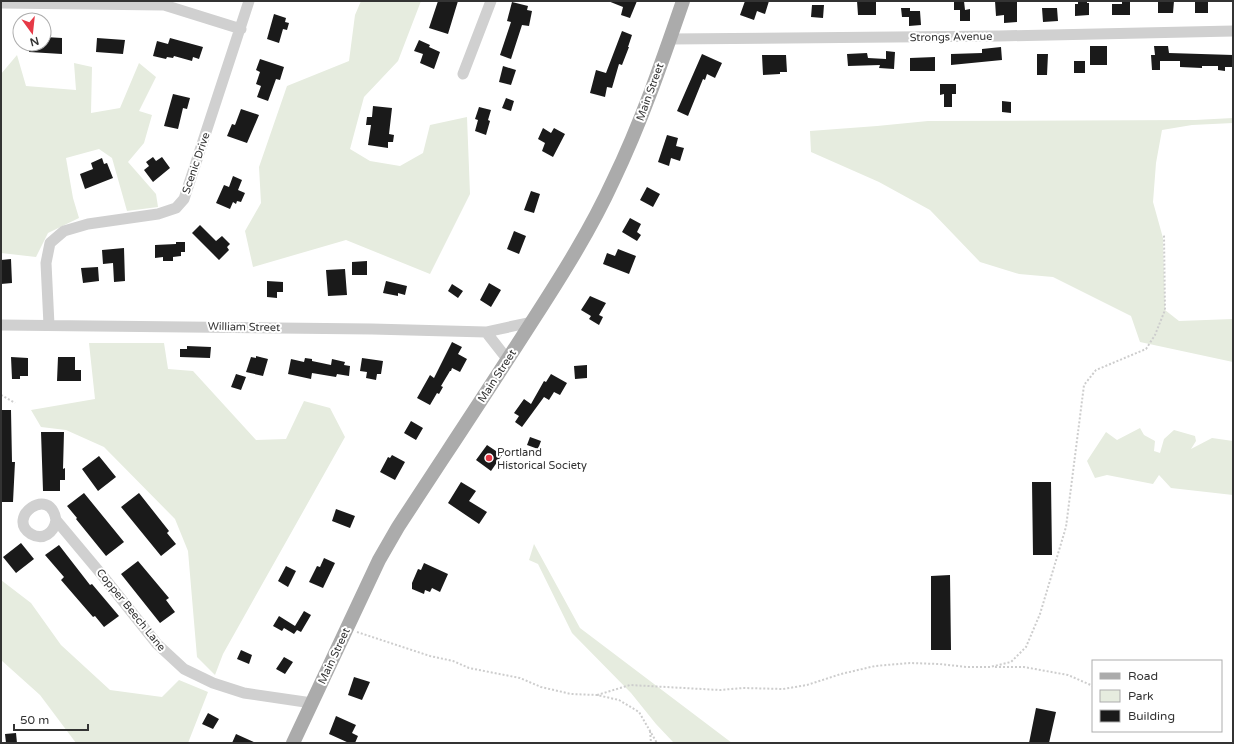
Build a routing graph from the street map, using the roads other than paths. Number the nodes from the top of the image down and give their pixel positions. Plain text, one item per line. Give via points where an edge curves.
1 (249, 1) edge
2 (491, 1) edge
3 (683, 1) edge
4 (1, 3) edge
5 (164, 3) edge
6 (241, 29) junction
7 (1233, 31) edge
8 (670, 39) junction
9 (463, 74) dead end
10 (532, 322) junction
11 (1, 324) edge
12 (49, 325) junction
13 (486, 332) junction
14 (508, 360) junction
15 (56, 520) dead end
16 (312, 703) junction
17 (293, 743) edge

1 - 6 street, Scenic Drive
2 - 9 street
3 - 8 main road, Main Street
4 - 5 street
5 - 6 street
6 - 12 street, Scenic Drive via 184,199 176,208 158,214 88,224 64,231 50,243 46,263
7 - 8 street, Strongs Avenue
8 - 10 main road, Main Street via 637,128 613,182 565,270
10 - 13 street, William Street
10 - 14 main road, Main Street
11 - 12 street, William Street
12 - 13 street, William Street
13 - 14 street
14 - 16 main road, Main Street via 379,560
15 - 16 street, Copper Beech Lane via 158,644 184,669 213,683 244,693
16 - 17 main road, Main Street

